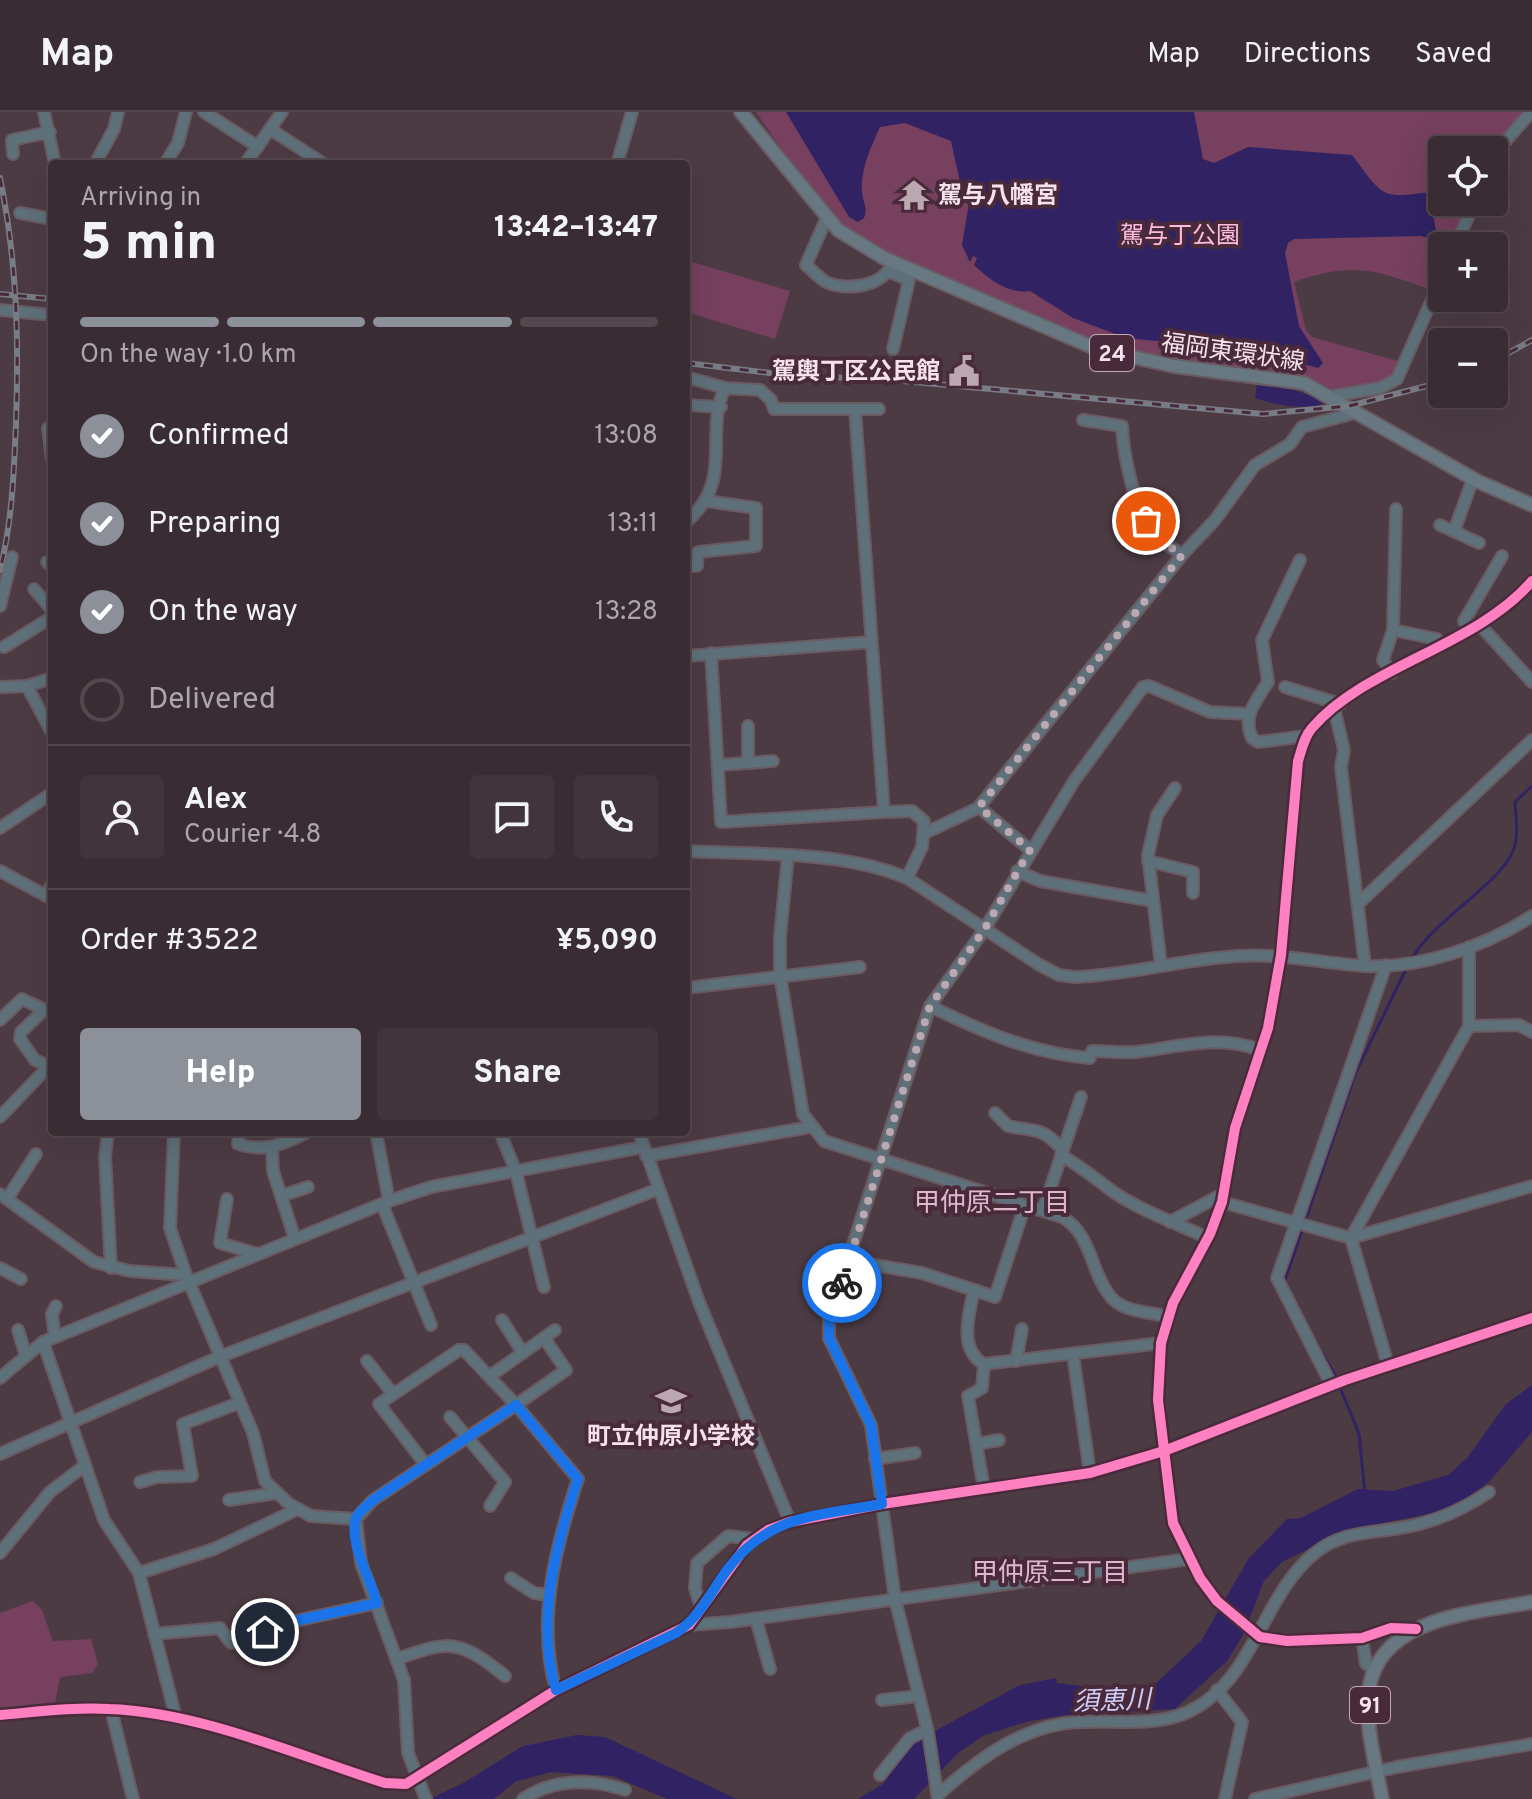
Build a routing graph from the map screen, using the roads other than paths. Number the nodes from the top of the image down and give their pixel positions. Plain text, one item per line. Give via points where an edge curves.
1 (44, 112) edge
2 (118, 112) edge
3 (186, 112) edge
4 (204, 112) edge
5 (282, 112) edge
6 (632, 112) edge
7 (741, 112) edge
8 (1531, 112) edge
9 (270, 129) junction
10 (50, 132) junction
11 (1508, 138) edge
12 (258, 147) junction
13 (13, 154) dead end
14 (54, 160) edge
15 (97, 160) edge
16 (167, 160) edge
17 (248, 160) edge
18 (318, 160) edge
19 (618, 160) edge
20 (20, 213) dead end
21 (827, 217) junction
22 (48, 218) edge
23 (891, 266) junction
24 (1428, 309) edge
25 (0, 310) edge
26 (48, 315) edge
27 (893, 349) dead end
28 (690, 378) edge
29 (725, 388) junction
30 (1332, 396) junction
31 (690, 405) edge
32 (721, 407) junction
33 (855, 409) junction
34 (879, 409) dead end
35 (1358, 412) junction
36 (1083, 420) dead end
37 (1473, 479) junction
38 (706, 501) junction
39 (1532, 505) edge
40 (1396, 509) dead end
41 (690, 518) edge
42 (1440, 525) dead end
43 (1454, 531) junction
44 (1479, 543) dead end
45 (1182, 555) junction
46 (1502, 556) dead end
47 (12, 557) dead end
48 (1300, 560) dead end
49 (690, 566) edge
50 (1532, 581) edge
51 (34, 589) dead end
52 (48, 605) edge
53 (0, 606) edge
54 (48, 620) edge
55 (1474, 627) junction
56 (1393, 630) junction
57 (871, 642) junction
58 (1441, 645) junction
59 (4, 647) dead end
60 (711, 653) junction
61 (690, 656) edge
62 (1392, 673) junction
63 (48, 679) edge
64 (1532, 682) edge
65 (27, 686) junction
66 (0, 687) edge
67 (1285, 687) dead end
68 (1337, 706) junction
69 (1249, 714) junction
70 (48, 725) edge
71 (748, 726) dead end
72 (1306, 736) junction
73 (1532, 740) edge
74 (773, 761) dead end
75 (748, 763) junction
76 (718, 765) junction
77 (1175, 788) dead end
78 (48, 796) edge
79 (979, 807) junction
80 (884, 812) junction
81 (0, 828) edge
82 (925, 833) junction
83 (1030, 850) junction
84 (690, 851) edge
85 (788, 855) junction
86 (1148, 861) junction
87 (0, 871) edge
88 (1017, 871) junction
89 (907, 878) junction
90 (1193, 893) dead end
91 (48, 897) edge
92 (1153, 901) junction
93 (1358, 904) junction
94 (1532, 916) edge
95 (984, 930) junction
96 (1469, 947) junction
97 (1281, 955) junction
98 (1386, 965) junction
99 (1161, 966) junction
100 (1365, 966) junction
101 (860, 967) dead end
102 (780, 975) junction
103 (690, 987) edge
104 (930, 1006) junction
105 (48, 1011) edge
106 (0, 1020) edge
107 (1469, 1026) junction
108 (1532, 1032) edge
109 (1260, 1050) junction
110 (48, 1066) edge
111 (48, 1067) edge
112 (1081, 1097) dead end
113 (995, 1113) dead end
114 (0, 1117) edge
115 (810, 1127) junction
116 (108, 1136) edge
117 (174, 1136) edge
118 (239, 1136) edge
119 (298, 1136) edge
120 (377, 1136) edge
121 (504, 1136) edge
122 (640, 1136) edge
123 (272, 1147) junction
124 (644, 1151) junction
125 (1062, 1152) junction
126 (36, 1154) dead end
127 (881, 1159) junction
128 (516, 1172) junction
129 (1532, 1186) edge
130 (308, 1187) dead end
131 (656, 1190) junction
132 (4, 1196) edge
133 (281, 1196) junction
134 (1222, 1198) junction
135 (227, 1199) dead end
136 (386, 1203) junction
137 (1025, 1205) junction
138 (1043, 1210) junction
139 (1170, 1222) junction
140 (1296, 1224) junction
141 (533, 1237) junction
142 (1208, 1238) junction
143 (1351, 1238) junction
144 (295, 1239) junction
145 (258, 1254) junction
146 (850, 1261) junction
147 (0, 1268) edge
148 (111, 1268) junction
149 (21, 1279) dead end
150 (187, 1279) junction
151 (414, 1283) junction
152 (544, 1287) dead end
153 (974, 1290) junction
154 (56, 1306) dead end
155 (1168, 1317) junction
156 (1532, 1318) edge
157 (502, 1320) dead end
158 (431, 1325) dead end
159 (1022, 1329) dead end
160 (18, 1330) dead end
161 (555, 1330) dead end
162 (55, 1337) junction
163 (544, 1338) junction
164 (43, 1342) junction
165 (1161, 1343) junction
166 (523, 1353) junction
167 (1073, 1355) junction
168 (26, 1356) junction
169 (219, 1357) junction
170 (367, 1361) dead end
171 (1016, 1361) junction
172 (984, 1364) junction
173 (1388, 1365) junction
174 (490, 1376) junction
175 (0, 1378) edge
176 (1332, 1386) junction
177 (393, 1394) junction
178 (239, 1403) junction
179 (516, 1405) junction
180 (450, 1417) dead end
181 (73, 1422) junction
182 (467, 1437) junction
183 (999, 1440) dead end
184 (977, 1444) junction
185 (1164, 1451) junction
186 (915, 1453) dead end
187 (0, 1454) edge
188 (875, 1459) junction
189 (426, 1465) junction
190 (84, 1466) junction
191 (1090, 1473) junction
192 (140, 1482) dead end
193 (984, 1489) junction
194 (1489, 1492) dead end
195 (277, 1493) junction
196 (229, 1500) dead end
197 (882, 1504) junction
198 (490, 1506) dead end
199 (298, 1509) junction
200 (356, 1519) junction
201 (790, 1522) junction
202 (754, 1539) junction
203 (0, 1553) edge
204 (1189, 1559) junction
205 (139, 1573) junction
206 (511, 1578) dead end
207 (550, 1595) junction
208 (895, 1599) junction
209 (1532, 1602) edge
210 (377, 1603) junction
211 (701, 1608) junction
212 (756, 1619) junction
213 (689, 1625) junction
214 (1416, 1629) junction
215 (154, 1634) junction
216 (1257, 1636) junction
217 (1362, 1638) junction
218 (397, 1659) junction
219 (770, 1669) dead end
220 (1375, 1669) junction
221 (505, 1676) dead end
222 (556, 1690) junction
223 (1217, 1690) junction
224 (919, 1696) junction
225 (882, 1700) dead end
226 (111, 1709) junction
227 (0, 1715) edge
228 (176, 1718) junction
229 (928, 1731) junction
230 (1532, 1744) edge
231 (1377, 1772) junction
232 (880, 1775) dead end
233 (418, 1779) junction
234 (625, 1790) dead end
235 (1308, 1793) edge
236 (937, 1795) edge
237 (426, 1796) edge
238 (133, 1799) edge
239 (523, 1799) edge
240 (1225, 1799) edge
241 (1257, 1799) edge
242 (1382, 1799) edge

1 - 10 street
2 - 15 street
3 - 16 street
4 - 12 street
5 - 9 street
6 - 19 street
7 - 21 main road, 福岡東環状線 / 24
8 - 11 street
9 - 12 street
9 - 18 street
10 - 13 street via 12,140
10 - 14 street
12 - 17 street
20 - 22 street
21 - 23 main road, 福岡東環状線 / 24
21 - 23 street via 806,265 827,282 855,286 881,279
23 - 27 street via 909,280
23 - 30 main road, 福岡東環状線 / 24 via 1097,349 1174,366 1304,383
24 - 30 street via 1397,379 1380,388
25 - 26 street
28 - 29 street
29 - 32 street
29 - 33 street via 760,390 774,409
30 - 35 main road, 福岡東環状線 / 24
31 - 32 street
32 - 38 street via 714,479
33 - 34 street
33 - 57 street
35 - 37 main road, 福岡東環状線 / 24
35 - 45 street via 1302,427 1290,444 1255,465
36 - 45 street via 1122,426 1131,481 1153,535
37 - 39 main road, 福岡東環状線 / 24
37 - 43 street
38 - 41 street
38 - 49 street via 756,508 756,546 698,552 697,566
40 - 56 street
42 - 43 street
43 - 44 street
45 - 79 street
46 - 55 street via 1464,621
47 - 53 street
48 - 69 street via 1262,640 1268,682
50 - 55 street
51 - 52 street
54 - 59 street
55 - 58 street
55 - 64 street
56 - 58 street via 1437,639
56 - 62 street via 1383,660
57 - 60 street
57 - 80 street
58 - 62 street
60 - 61 street
60 - 76 street
62 - 68 street
63 - 65 street
65 - 66 street
65 - 70 street
67 - 68 street
68 - 72 street
68 - 93 street
69 - 72 street via 1249,733 1258,742
69 - 83 street via 1210,712 1143,687
71 - 75 street
72 - 97 street via 1298,761
73 - 93 street
74 - 75 street
75 - 76 street
76 - 80 street via 721,822
77 - 86 street via 1157,815
78 - 81 street
79 - 82 street
79 - 83 street
80 - 82 street via 920,815
82 - 89 street
83 - 88 street
84 - 85 street
85 - 89 street via 884,869
85 - 102 street
86 - 90 street via 1193,872
86 - 92 street
87 - 91 street
88 - 92 street via 1040,881
88 - 95 street
89 - 95 street
92 - 99 street
93 - 100 street
94 - 96 street
95 - 99 street via 1059,975 1091,977
95 - 104 street
96 - 98 street
96 - 107 street
97 - 99 street
97 - 100 street
97 - 109 street
98 - 100 street
98 - 140 street
101 - 102 street
102 - 103 street
102 - 115 street via 803,1114
104 - 109 street via 985,1033 1042,1050 1091,1055 1208,1040
104 - 127 street
105 - 106 street via 22,999
105 - 110 street via 21,1032 20,1039 35,1060
107 - 108 street via 1519,1025
107 - 143 street
109 - 134 street via 1235,1128
111 - 114 street
112 - 125 street
113 - 125 street via 1008,1126 1029,1126 1049,1134
115 - 124 street
115 - 127 street via 824,1141
116 - 148 street
117 - 150 street via 170,1228
118 - 123 street via 238,1144
119 - 123 street
120 - 136 street
121 - 128 street
122 - 124 street
123 - 133 street
124 - 128 street
124 - 131 street
125 - 138 street
125 - 139 street via 1113,1191
126 - 132 street
127 - 137 street
127 - 146 street
128 - 136 street via 431,1187
128 - 141 street
129 - 143 street
130 - 133 street
131 - 141 street
131 - 201 street
132 - 148 street via 81,1254
133 - 144 street
134 - 139 street
134 - 140 street
134 - 142 street
135 - 145 street via 220,1243
136 - 144 street
136 - 151 street
137 - 138 street
137 - 153 street via 995,1297
138 - 155 street via 1079,1230 1111,1298 1135,1312
139 - 142 street
140 - 143 street
140 - 176 street via 1277,1284
141 - 151 street
141 - 152 street
142 - 155 street
143 - 173 street
144 - 145 street
145 - 150 street
146 - 153 street via 922,1273
146 - 188 street via 829,1319 829,1338 871,1425
147 - 149 street
148 - 150 street
150 - 162 street
150 - 169 street
151 - 158 street
151 - 169 street
153 - 172 street via 965,1326 975,1357
154 - 162 street
155 - 165 street
156 - 173 street
157 - 166 street
159 - 171 street
160 - 168 street
161 - 163 street
162 - 164 street
163 - 166 street
163 - 179 street via 566,1370
164 - 168 street
164 - 181 street
165 - 167 street
165 - 185 street via 1157,1385
166 - 174 street
167 - 171 street
167 - 191 street
168 - 175 street
169 - 178 street
169 - 181 street
170 - 177 street
171 - 172 street
172 - 184 street via 982,1388 968,1396
173 - 176 street
174 - 177 street via 464,1350 456,1350
174 - 179 street
176 - 185 street
177 - 189 street via 379,1404
178 - 192 street via 183,1424 192,1476
178 - 195 street via 263,1475
179 - 182 street
179 - 207 street via 578,1479
180 - 182 street
181 - 187 street
181 - 190 street
182 - 189 street
182 - 198 street via 505,1482
183 - 184 street
184 - 193 street
185 - 191 street
185 - 204 street via 1173,1523
186 - 188 street
188 - 197 street
189 - 200 street via 373,1500
190 - 203 street via 50,1492
190 - 205 street via 104,1520
191 - 193 street
193 - 197 street
194 - 216 street via 1456,1513 1400,1529 1355,1533 1315,1552 1287,1583
195 - 196 street
195 - 199 street
197 - 201 street
197 - 208 street
199 - 200 street via 311,1516
199 - 205 street via 214,1549
200 - 210 street via 361,1563
201 - 202 street
202 - 211 street
202 - 211 street via 728,1536 697,1563 695,1588
204 - 208 street
204 - 216 street via 1217,1601
205 - 215 street
206 - 207 street via 534,1593
207 - 222 street via 547,1627
208 - 212 street
208 - 224 street
209 - 214 main road, 91
210 - 215 street via 286,1623 231,1643 220,1628
210 - 218 street
211 - 213 street
212 - 213 street
212 - 219 street
213 - 222 street
214 - 217 street via 1391,1628
214 - 220 main road, 91 via 1392,1645
215 - 228 street
216 - 217 street via 1287,1641
216 - 223 street
217 - 220 street via 1366,1664
218 - 221 street via 437,1644 449,1645
218 - 233 street via 408,1708 408,1753
220 - 231 main road, 91 via 1369,1690
222 - 233 street
223 - 236 street via 1205,1702 1168,1719 1038,1729 991,1752
223 - 240 street via 1242,1722
224 - 225 street
224 - 229 street
226 - 227 street
226 - 228 street
226 - 238 street
228 - 233 street via 385,1783
229 - 232 street via 910,1738
229 - 236 street
230 - 231 street
231 - 235 street
231 - 242 main road, 91
233 - 237 street
234 - 239 street via 576,1782 540,1788
235 - 241 street

